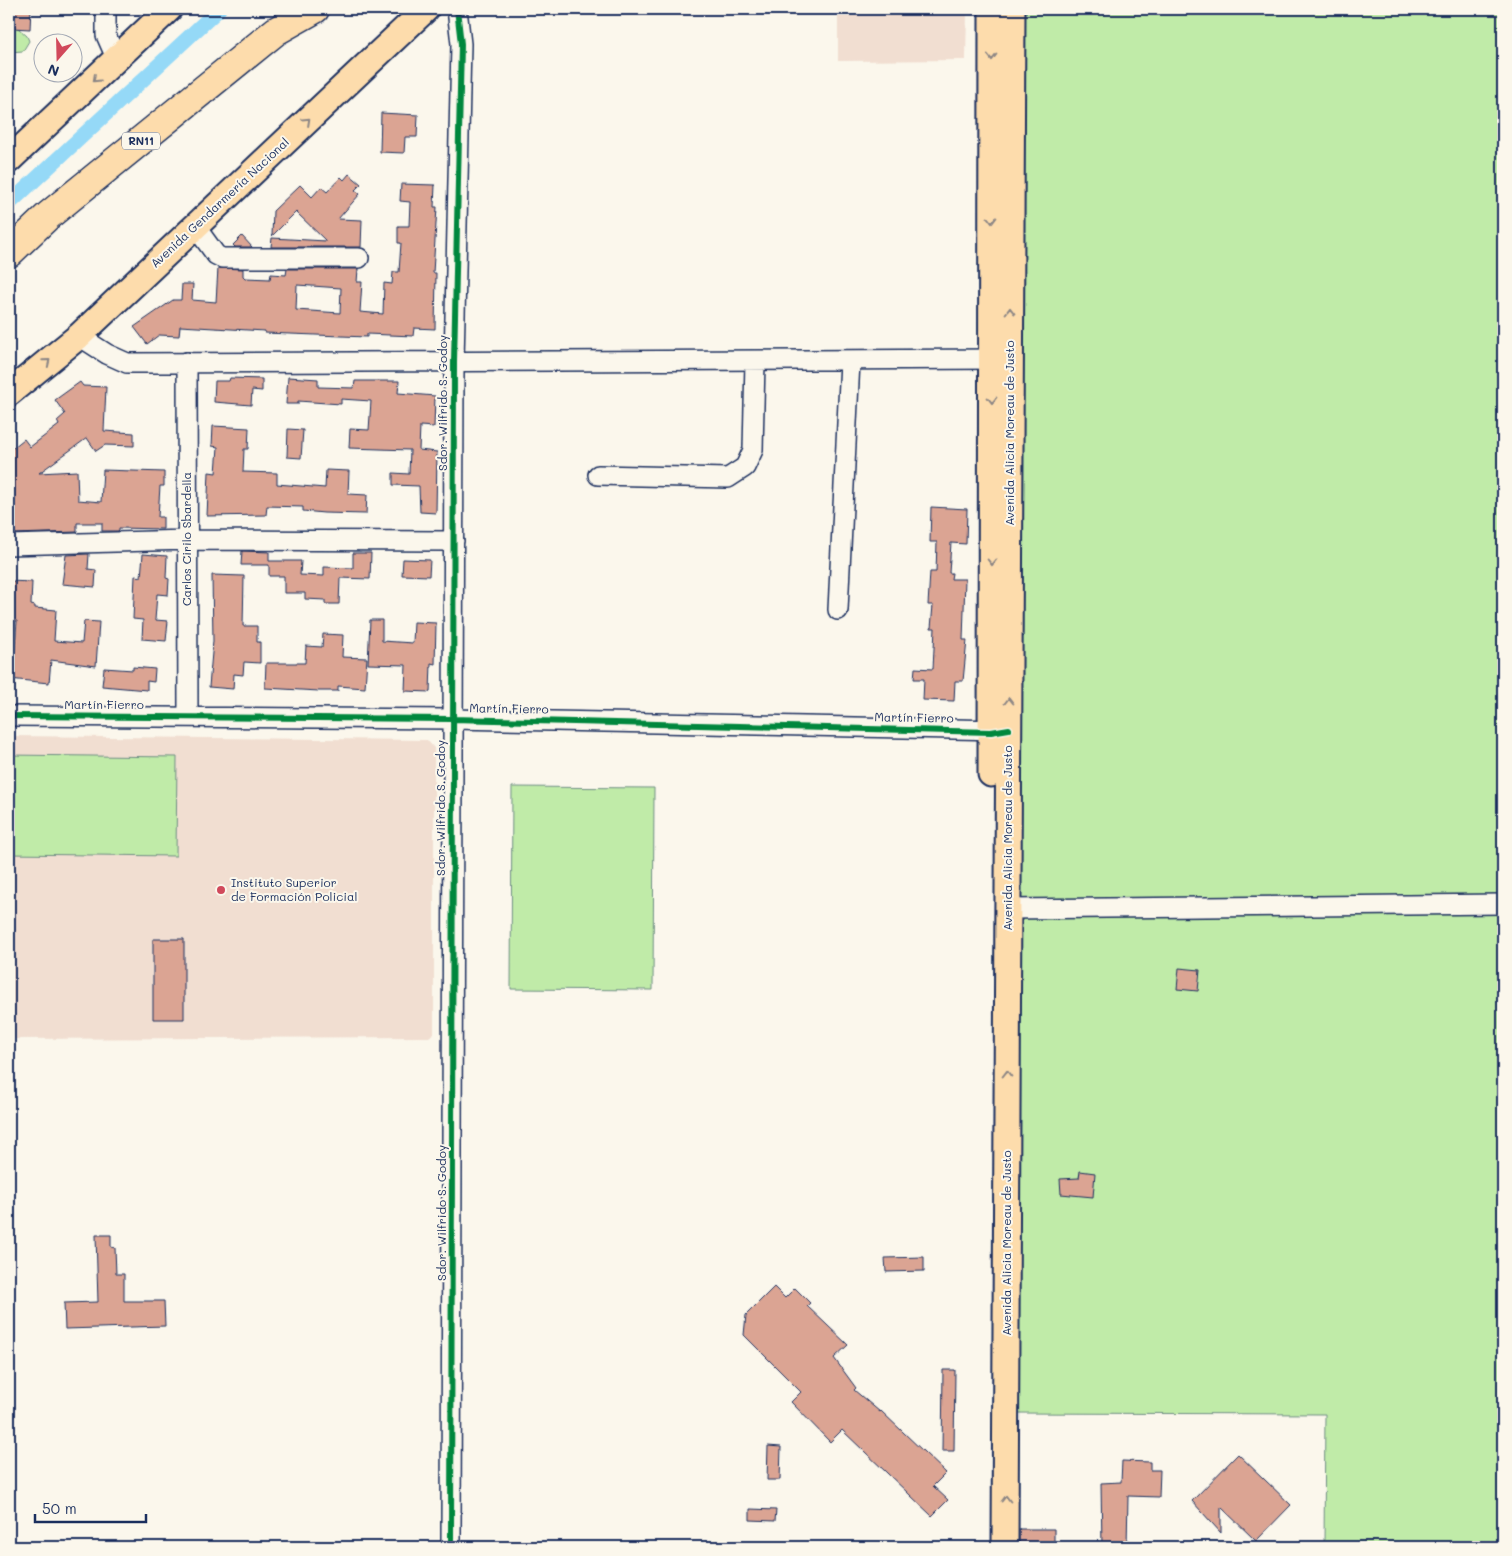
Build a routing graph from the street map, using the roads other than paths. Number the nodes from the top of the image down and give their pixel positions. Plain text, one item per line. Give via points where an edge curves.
1 (106, 9) edge
2 (169, 9) edge
3 (314, 9) edge
4 (426, 9) edge
5 (458, 9) edge
6 (992, 9) edge
7 (1012, 9) edge
8 (281, 20) edge
9 (117, 60) junction
10 (9, 160) edge
11 (195, 226) junction
12 (9, 253) edge
13 (359, 258) dead end
14 (79, 336) junction
15 (1001, 360) junction
16 (755, 361) junction
17 (850, 361) junction
18 (187, 362) junction
19 (454, 362) junction
20 (9, 393) edge
21 (598, 475) dead end
22 (187, 540) junction
23 (454, 541) junction
24 (9, 545) edge
25 (838, 610) dead end
26 (9, 716) edge
27 (188, 716) junction
28 (452, 718) junction
29 (1000, 730) junction
30 (1503, 904) edge
31 (1008, 909) junction
32 (451, 1547) edge
33 (989, 1547) edge
34 (1005, 1547) edge

1 - 9 street via 106,34
2 - 9 main road
3 - 8 highway, RN11
11 -> 4 main road, Avenida Gendarmería Nacional
5 - 19 street, Sdor. Wilfrido S. Godoy via 461,44
6 -> 15 main road, Avenida Alicia Moreau de Justo
15 -> 7 main road, Avenida Alicia Moreau de Justo
8 - 12 highway, RN11 via 49,215
9 -> 10 main road
11 - 13 street via 216,255 222,258
11 - 14 main road, Avenida Gendarmería Nacional
14 - 18 street via 128,363
20 -> 14 main road, Avenida Gendarmería Nacional
15 - 17 street
15 - 29 main road, Avenida Alicia Moreau de Justo
16 - 17 street
16 - 19 street
16 - 21 street via 753,450 745,467 728,478
17 - 25 street
18 - 19 street
18 - 22 street, Carlos Cirilo Sbardella
19 - 23 street, Sdor. Wilfrido S. Godoy
22 - 23 street
22 - 24 street
22 - 27 street, Carlos Cirilo Sbardella
23 - 28 street, Sdor. Wilfrido S. Godoy
26 - 27 street, Martín Fierro
27 - 28 street, Martín Fierro
28 - 29 street, Martín Fierro
28 - 32 street, Sdor. Wilfrido S. Godoy
29 - 31 main road, Avenida Alicia Moreau de Justo
29 - 33 main road, Avenida Alicia Moreau de Justo
30 - 31 street
34 -> 31 main road, Avenida Alicia Moreau de Justo

